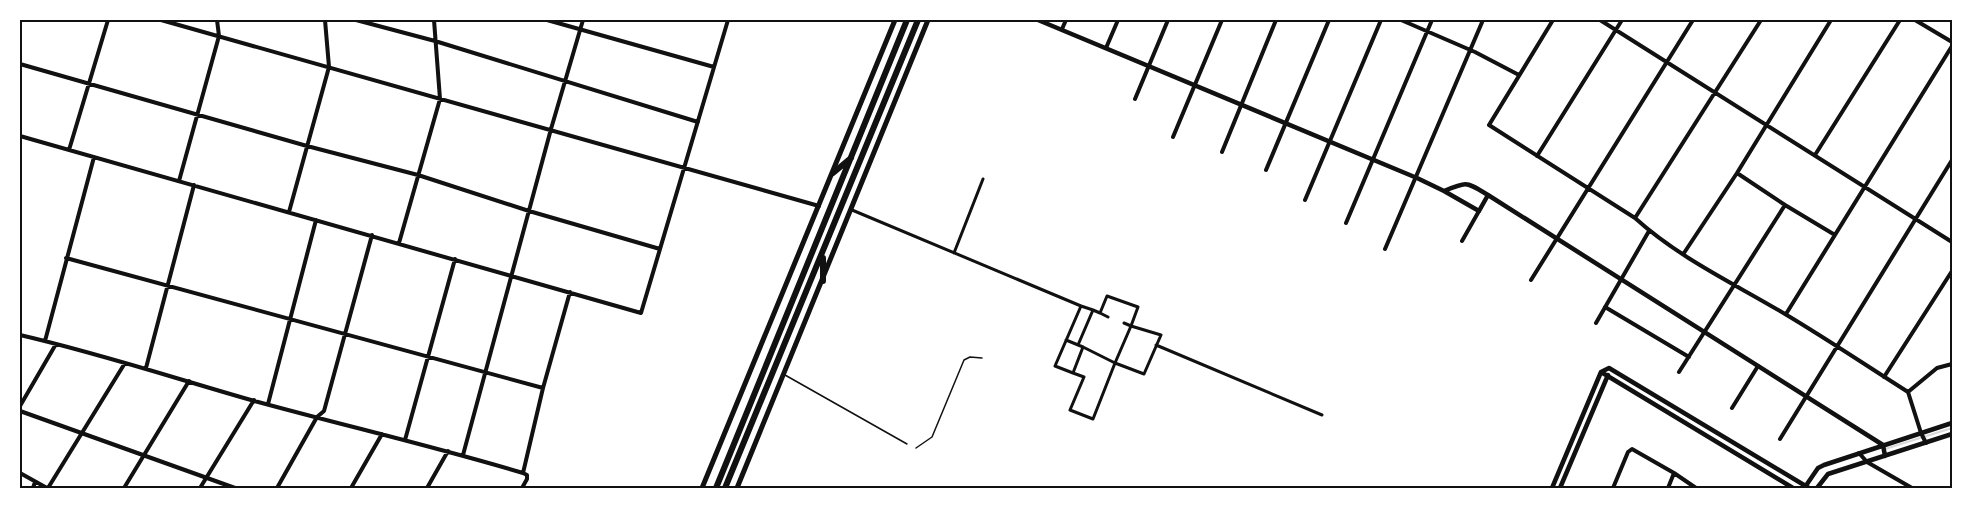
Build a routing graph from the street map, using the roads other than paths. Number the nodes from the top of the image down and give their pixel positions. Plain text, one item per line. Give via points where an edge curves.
1 (108, 20) edge
2 (161, 20) edge
3 (218, 20) edge
4 (325, 20) edge
5 (356, 20) edge
6 (434, 20) edge
7 (548, 20) edge
8 (583, 20) edge
9 (728, 20) edge
10 (895, 20) edge
11 (908, 20) edge
12 (918, 20) edge
13 (928, 20) edge
14 (1038, 20) edge
15 (1066, 20) edge
16 (1118, 20) edge
17 (1168, 20) edge
18 (1222, 20) edge
19 (1276, 20) edge
20 (1329, 20) edge
21 (1381, 20) edge
22 (1401, 20) edge
23 (1432, 20) edge
24 (1483, 20) edge
25 (1553, 20) edge
26 (1600, 20) edge
27 (1622, 20) edge
28 (1693, 20) edge
29 (1761, 20) edge
30 (1831, 20) edge
31 (1900, 20) edge
32 (1915, 20) edge
33 (580, 29) junction
34 (1062, 29) junction
35 (1616, 29) junction
36 (1427, 30) junction
37 (219, 36) junction
38 (435, 41) junction
39 (1953, 44) edge
40 (1106, 48) junction
41 (1470, 49) junction
42 (1666, 61) junction
43 (20, 64) edge
44 (1149, 65) junction
45 (329, 67) junction
46 (714, 67) junction
47 (1519, 75) junction
48 (565, 81) junction
49 (88, 84) junction
50 (1196, 84) junction
51 (1716, 92) junction
52 (440, 99) junction
53 (1135, 99) dead end
54 (1242, 103) junction
55 (197, 115) junction
56 (698, 122) junction
57 (1286, 122) junction
58 (1767, 124) junction
59 (551, 129) junction
60 (20, 136) edge
61 (1173, 137) dead end
62 (1330, 142) junction
63 (307, 146) junction
64 (69, 150) junction
65 (1221, 152) dead end
66 (854, 155) junction
67 (1815, 155) junction
68 (1537, 156) junction
69 (94, 157) junction
70 (1374, 160) junction
71 (1953, 160) edge
72 (684, 169) junction
73 (1266, 170) dead end
74 (833, 172) junction
75 (1737, 173) junction
76 (418, 175) junction
77 (1417, 178) junction
78 (983, 179) dead end
79 (178, 181) junction
80 (194, 185) junction
81 (1865, 187) junction
82 (1587, 188) junction
83 (1444, 191) junction
84 (1488, 195) junction
85 (1305, 200) dead end
86 (819, 206) junction
87 (1785, 206) junction
88 (852, 210) junction
89 (529, 211) junction
90 (289, 212) junction
91 (1479, 212) junction
92 (1635, 218) junction
93 (1916, 219) junction
94 (316, 220) junction
95 (1346, 223) dead end
96 (1649, 231) junction
97 (1835, 235) junction
98 (372, 236) junction
99 (1556, 238) junction
100 (1462, 241) dead end
101 (1953, 242) edge
102 (399, 243) junction
103 (660, 249) junction
104 (1385, 249) dead end
105 (823, 253) junction
106 (954, 253) junction
107 (1684, 253) junction
108 (66, 258) junction
109 (456, 259) junction
110 (1953, 271) edge
111 (512, 275) junction
112 (1621, 279) junction
113 (1531, 280) dead end
114 (823, 282) junction
115 (1734, 285) junction
116 (167, 286) junction
117 (570, 292) junction
118 (1081, 306) junction
119 (1605, 307) junction
120 (1093, 310) junction
121 (1100, 313) junction
122 (1786, 314) junction
123 (1108, 317) dead end
124 (290, 319) junction
125 (1124, 323) dead end
126 (1596, 323) dead end
127 (1131, 326) junction
128 (1703, 331) junction
129 (345, 334) junction
130 (20, 335) edge
131 (1066, 340) junction
132 (45, 341) junction
133 (56, 344) junction
134 (1078, 345) junction
135 (1156, 345) junction
136 (1836, 346) junction
137 (1083, 347) junction
138 (429, 357) junction
139 (1689, 357) junction
140 (982, 358) dead end
141 (125, 363) junction
142 (1115, 363) junction
143 (1953, 364) edge
144 (1758, 366) junction
145 (146, 368) junction
146 (1603, 370) junction
147 (1679, 372) dead end
148 (485, 373) junction
149 (1073, 373) junction
150 (784, 375) junction
151 (1608, 375) junction
152 (1884, 377) junction
153 (189, 381) junction
154 (543, 388) junction
155 (1908, 392) junction
156 (1806, 396) junction
157 (254, 400) junction
158 (268, 404) junction
159 (20, 406) edge
160 (1732, 408) dead end
161 (20, 411) edge
162 (1322, 415) dead end
163 (317, 417) junction
164 (1953, 423) edge
165 (81, 433) junction
166 (1920, 433) junction
167 (382, 434) junction
168 (1953, 434) edge
169 (1780, 439) dead end
170 (405, 440) junction
171 (1926, 443) junction
172 (907, 444) dead end
173 (1883, 445) junction
174 (916, 448) dead end
175 (448, 451) junction
176 (1859, 453) junction
177 (143, 455) junction
178 (463, 455) junction
179 (1885, 456) junction
180 (1867, 462) junction
181 (523, 472) junction
182 (20, 473) edge
183 (1674, 473) junction
184 (206, 478) junction
185 (35, 482) junction
186 (1806, 488) edge
187 (33, 489) edge
188 (47, 489) edge
189 (124, 489) edge
190 (200, 489) edge
191 (235, 489) edge
192 (277, 489) edge
193 (351, 489) edge
194 (427, 489) edge
195 (522, 489) edge
196 (702, 489) edge
197 (716, 489) edge
198 (725, 489) edge
199 (737, 489) edge
200 (1552, 489) edge
201 (1560, 489) edge
202 (1613, 489) edge
203 (1668, 489) edge
204 (1696, 489) edge
205 (1793, 489) edge
206 (1817, 489) edge
207 (1911, 489) edge

1 - 49 street
2 - 37 street
3 - 37 street
4 - 45 street
5 - 38 street
6 - 38 street
7 - 33 street
8 - 33 street
9 - 46 street
10 - 74 main road
11 - 66 highway
12 - 105 highway
13 - 88 main road
14 - 34 street
15 - 34 street
16 - 40 street
17 - 44 street
18 - 50 street
19 - 54 street
20 - 57 street
21 - 62 street
22 - 36 street
23 - 36 street
24 - 41 street
25 - 47 street
26 - 35 street
27 - 35 street
28 - 42 street
29 - 51 street
30 - 58 street
31 - 67 street
32 - 39 street
33 - 46 street
33 - 48 street
34 - 40 street
35 - 42 street
35 - 68 street
36 - 41 street
36 - 70 street
37 - 45 street
37 - 55 street
38 - 48 street
38 - 52 street
39 - 81 street
40 - 44 street
41 - 47 street
41 - 77 street
42 - 51 street
42 - 82 street
43 - 49 street
44 - 50 street
44 - 53 street
45 - 52 street
45 - 63 street
46 - 56 street
47 - 68 street via 1489,125
48 - 56 street
48 - 59 street
49 - 55 street
49 - 64 street
50 - 54 street
50 - 61 street
51 - 58 street
51 - 92 street
52 - 59 street
52 - 76 street
54 - 57 street
54 - 65 street
55 - 63 street
55 - 79 street
56 - 72 street
57 - 62 street
57 - 73 street
58 - 67 street
58 - 75 street
59 - 72 street
59 - 89 street
60 - 64 street
62 - 70 street
62 - 85 street
63 - 76 street
63 - 90 street
64 - 69 street
66 - 74 highway
66 - 197 highway
67 - 81 street
68 - 82 street
69 - 79 street
69 - 108 street
70 - 77 street
70 - 95 street
71 - 93 street
72 - 86 street
72 - 103 street
74 - 86 main road
75 - 87 street
75 - 107 street
76 - 89 street
76 - 102 street
77 - 83 street
77 - 104 street
78 - 106 street
79 - 80 street
80 - 90 street
80 - 116 street
81 - 93 street
81 - 97 street
82 - 92 street
82 - 99 street
83 - 84 street via 1461,183
83 - 91 street
84 - 91 street
84 - 99 street
86 - 196 main road
87 - 97 street
87 - 115 street
88 - 106 street
88 - 114 main road
89 - 103 street
89 - 111 street
90 - 94 street
91 - 100 street
92 - 96 street
93 - 101 street
93 - 136 street
94 - 98 street
94 - 124 street
96 - 107 street
96 - 112 street
97 - 122 street
98 - 102 street
98 - 129 street
99 - 112 street
99 - 113 street
102 - 109 street
103 - 117 street via 641,313
105 - 114 highway
105 - 198 highway
106 - 118 street
107 - 115 street
108 - 116 street
108 - 132 street
109 - 111 street
109 - 138 street
110 - 152 street
111 - 117 street
111 - 148 street
112 - 119 street
112 - 128 street
114 - 150 main road
115 - 122 street
115 - 128 street
116 - 124 street
116 - 145 street
117 - 154 street
118 - 120 street
118 - 131 street
119 - 126 street
119 - 139 street
120 - 121 street
120 - 134 street
121 - 123 street
121 - 127 street via 1107,296 1138,307
122 - 136 street
124 - 129 street
124 - 158 street
125 - 127 street
127 - 135 street via 1161,335
127 - 142 street
128 - 139 street
128 - 144 street
129 - 138 street
129 - 163 street via 324,411
130 - 132 street
131 - 134 street
131 - 149 street via 1055,366
132 - 133 street
133 - 141 street
133 - 159 street
134 - 137 street
135 - 142 street via 1144,374
135 - 162 street
136 - 152 street
136 - 156 street
137 - 142 street
137 - 149 street
138 - 148 street
138 - 170 street
139 - 147 street
140 - 174 lane via 964,360 932,437
141 - 145 street
141 - 165 street
142 - 149 street via 1093,420 1070,410 1084,377
143 - 155 street via 1937,368
144 - 156 street
144 - 160 street
145 - 153 street
146 - 151 street
146 - 186 street via 1609,368
146 - 200 street
148 - 154 street
148 - 178 street
150 - 172 lane
150 - 199 main road
151 - 201 street
151 - 205 street
152 - 155 street
153 - 157 street
153 - 177 street
154 - 181 street
155 - 166 street
156 - 169 street
156 - 173 street
157 - 158 street
157 - 184 street
158 - 163 street
161 - 165 street
163 - 167 street
163 - 192 street
164 - 166 street
165 - 177 street
165 - 188 street
166 - 171 street
166 - 173 street
167 - 170 street
167 - 193 street
168 - 171 street
170 - 175 street
171 - 179 street
173 - 176 street
173 - 179 street
175 - 178 street
175 - 194 street
176 - 180 street
176 - 186 street via 1818,468
177 - 184 street
177 - 189 street
178 - 181 street
179 - 180 street
180 - 206 street via 1828,474
180 - 207 street
181 - 195 street via 527,479
182 - 185 street
183 - 202 street via 1632,449
183 - 203 street
183 - 204 street
184 - 190 street
184 - 191 street
185 - 187 street
185 - 188 street

